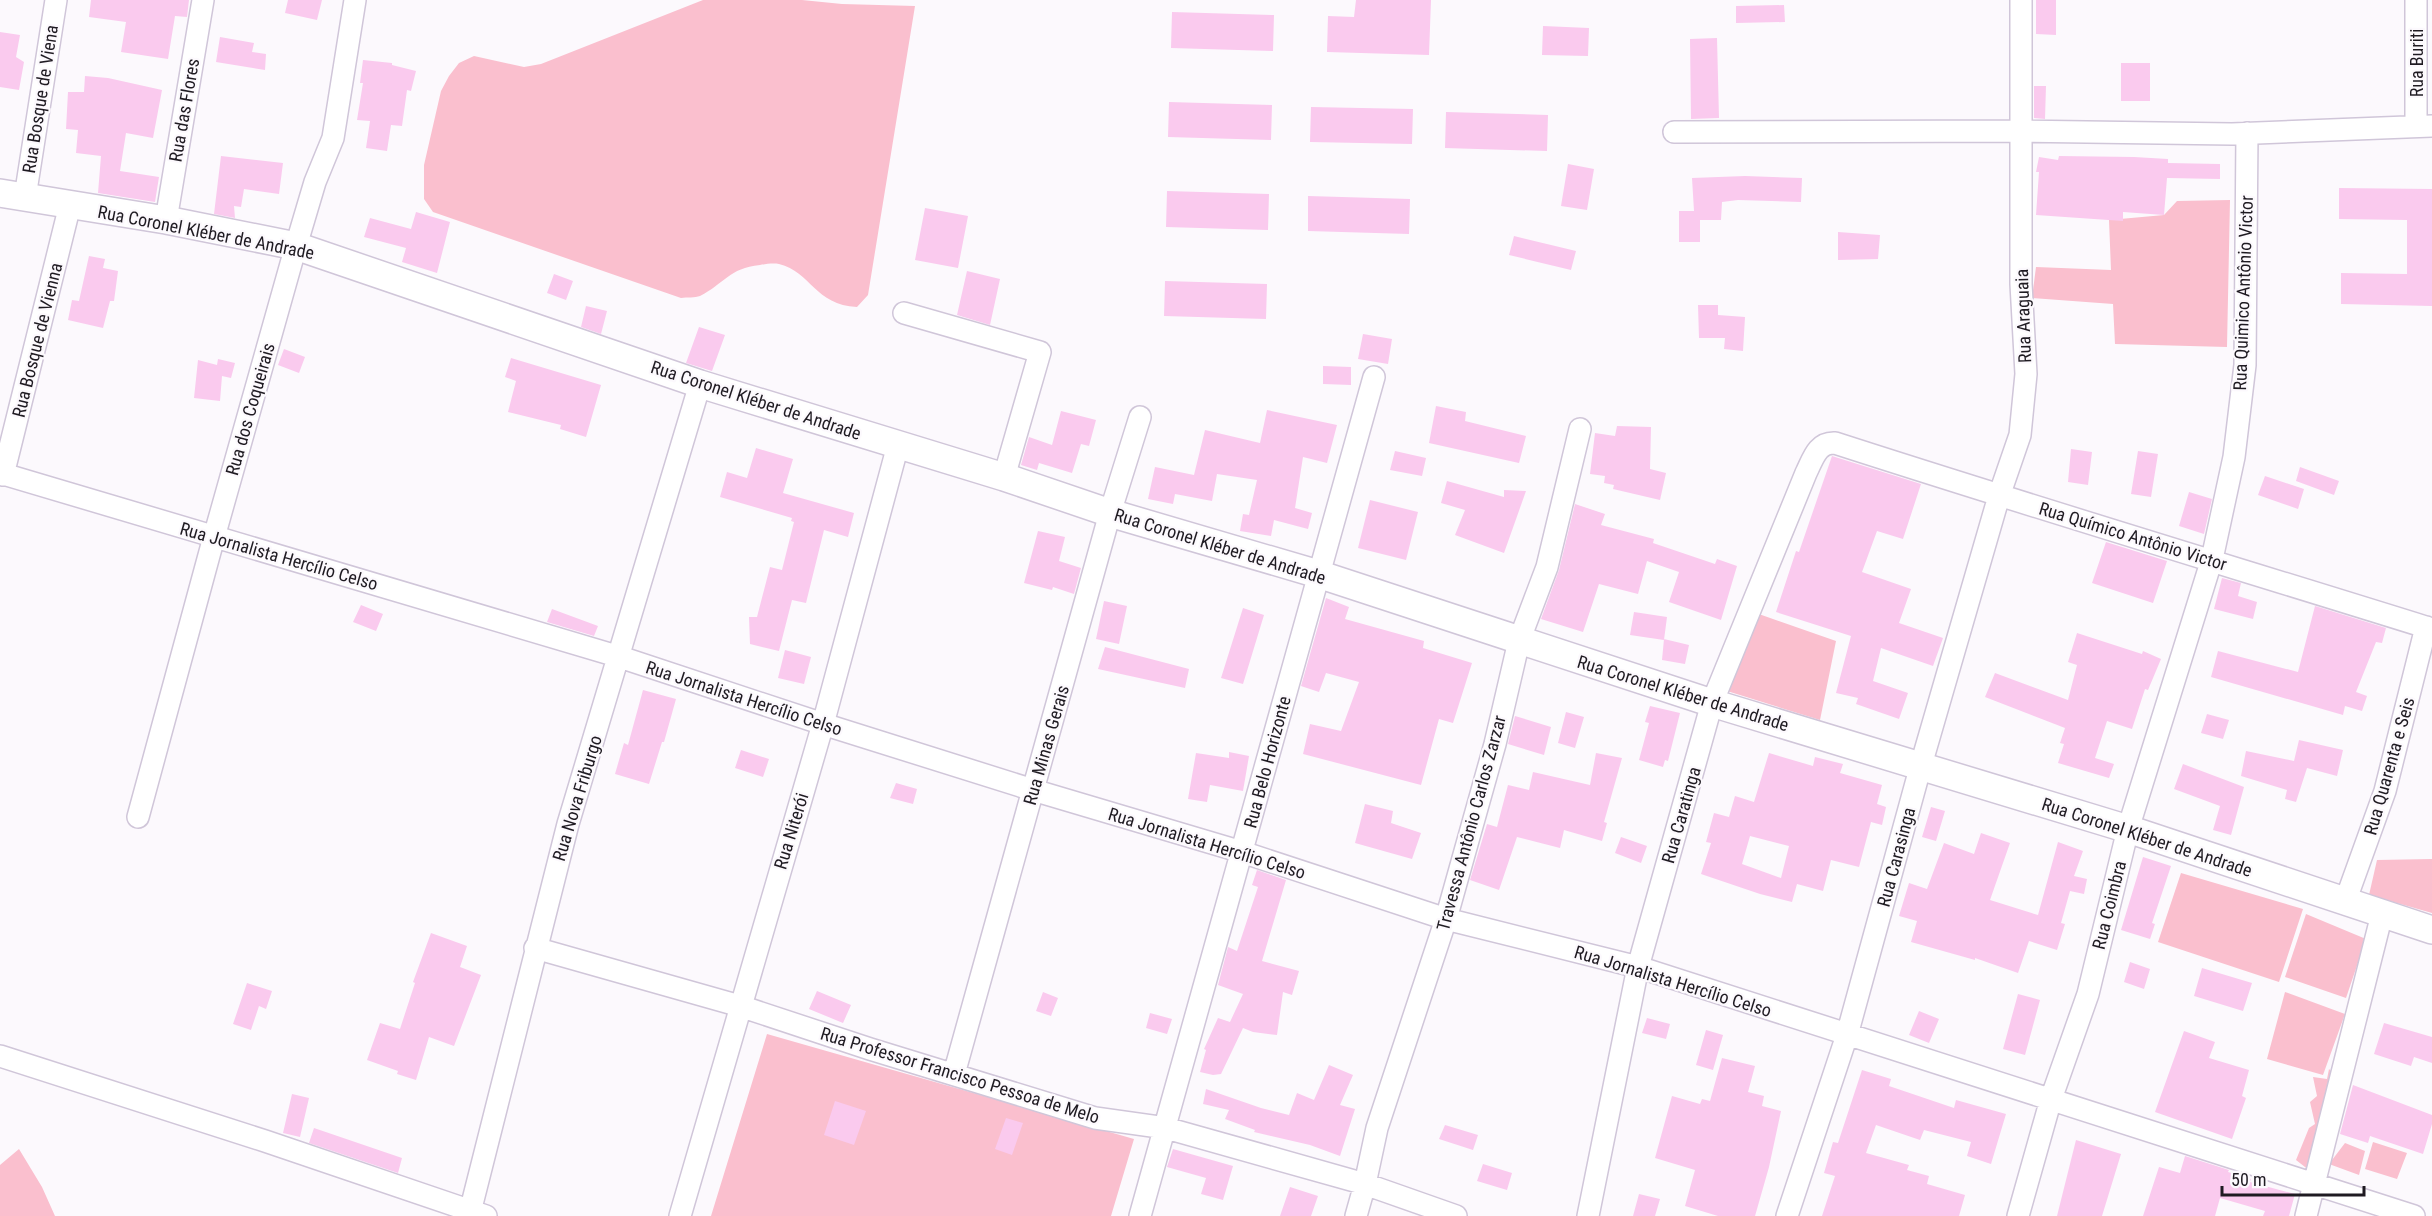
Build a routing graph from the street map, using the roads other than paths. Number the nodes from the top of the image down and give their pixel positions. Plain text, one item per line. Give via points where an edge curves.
1 (56, 0) edge
2 (203, 0) edge
3 (355, 0) edge
4 (2021, 0) edge
5 (2416, 0) edge
6 (2424, 126) edge
7 (2021, 131) junction
8 (1674, 132) dead end
9 (2247, 133) junction
10 (13, 195) edge
11 (70, 205) junction
12 (166, 220) junction
13 (296, 246) junction
14 (904, 314) dead end
15 (1374, 377) dead end
16 (700, 384) junction
17 (1140, 417) dead end
18 (1580, 429) dead end
19 (1835, 443) joint
20 (898, 445) junction
21 (2, 474) edge
22 (1004, 477) junction
23 (1999, 496) junction
24 (1110, 513) junction
25 (214, 537) junction
26 (2212, 559) junction
27 (1318, 574) junction
28 (2429, 628) edge
29 (1519, 641) junction
30 (620, 657) junction
31 (1712, 703) junction
32 (823, 724) junction
33 (1921, 765) junction
34 (1033, 790) junction
35 (138, 817) dead end
36 (2128, 829) junction
37 (1242, 852) junction
38 (2345, 902) junction
39 (2382, 914) junction
40 (1446, 919) junction
41 (2432, 930) edge
42 (535, 948) junction
43 (1638, 967) junction
44 (740, 1006) junction
45 (1847, 1035) junction
46 (0, 1056) edge
47 (954, 1074) junction
48 (2051, 1099) junction
49 (1166, 1128) junction
50 (1365, 1184) junction
51 (2315, 1184) junction
52 (475, 1214) edge
53 (680, 1216) edge
54 (1140, 1216) edge
55 (1356, 1216) edge
56 (1456, 1216) edge
57 (1588, 1216) edge
58 (1787, 1216) edge
59 (2018, 1216) edge
60 (2306, 1216) edge
61 (2414, 1216) edge

1 - 10 street, Rua Bosque de Viena
2 - 12 street, Rua das Flores
3 - 13 street, Rua dos Coqueirais via 333,138
4 - 7 street, Rua Araguaia
5 - 6 street, Rua Buriti
6 - 9 street
7 - 8 street
7 - 9 street
7 - 23 street, Rua Araguaia via 2021,284 2026,374 2020,435
9 - 26 street, Rua Quimico Antônio Victor via 2245,365 2234,457
10 - 11 main road, Rua Coronel Kléber de Andrade
11 - 12 main road, Rua Coronel Kléber de Andrade
11 - 21 street, Rua Bosque de Vienna
12 - 13 main road, Rua Coronel Kléber de Andrade
13 - 16 main road, Rua Coronel Kléber de Andrade
13 - 25 street, Rua dos Coqueirais
14 - 22 street via 1040,352
15 - 27 street, Rua Belo Horizonte
16 - 20 main road, Rua Coronel Kléber de Andrade
16 - 30 street, Rua Nova Friburgo
17 - 24 street, Rua Minas Gerais
18 - 29 street, Travessa Antônio Carlos Zarzar via 1547,567
19 - 23 street, Rua Químico Antônio Victor
19 - 31 street, Rua Caratinga via 1819,447 1806,473
20 - 22 main road, Rua Coronel Kléber de Andrade
20 - 32 street, Rua Niterói
21 - 25 street, Rua Jornalista Hercílio Celso
22 - 24 main road, Rua Coronel Kléber de Andrade
23 - 26 street, Rua Químico Antônio Victor
23 - 33 street, Rua Carasinga
24 - 27 main road, Rua Coronel Kléber de Andrade
24 - 34 street, Rua Minas Gerais
25 - 30 street, Rua Jornalista Hercílio Celso
25 - 35 street, Rua dos Coqueirais
26 - 28 street, Rua Químico Antônio Victor
26 - 36 street, Rua Coimbra
27 - 29 main road, Rua Coronel Kléber de Andrade
27 - 37 street, Rua Belo Horizonte
28 - 38 street, Rua Quarenta e Seis via 2385,791
29 - 31 main road, Rua Coronel Kléber de Andrade
29 - 40 street, Travessa Antônio Carlos Zarzar
30 - 32 street, Rua Jornalista Hercílio Celso
30 - 42 street, Rua Nova Friburgo via 568,824
31 - 33 main road, Rua Coronel Kléber de Andrade
31 - 43 street, Rua Caratinga
32 - 34 street, Rua Jornalista Hercílio Celso
32 - 44 street, Rua Niterói
33 - 36 main road, Rua Coronel Kléber de Andrade
33 - 45 street, Rua Carasinga
34 - 37 street, Rua Jornalista Hercílio Celso
34 - 47 street, Rua Minas Gerais
36 - 38 main road, Rua Coronel Kléber de Andrade
36 - 48 street, Rua Coimbra via 2088,994
37 - 40 street, Rua Jornalista Hercílio Celso
37 - 49 street, Rua Belo Horizonte
38 - 39 main road, Rua Coronel Kléber de Andrade
39 - 41 main road, Rua Coronel Kléber de Andrade
39 - 51 street
40 - 43 street, Rua Jornalista Hercílio Celso
40 - 50 street, Travessa Antônio Carlos Zarzar via 1377,1128
42 - 44 street, Rua Professor Francisco Pessoa de Melo
42 - 52 street, Rua Nova Friburgo
43 - 45 street, Rua Jornalista Hercílio Celso
43 - 57 street, Rua Caratinga
44 - 47 street, Rua Professor Francisco Pessoa de Melo
44 - 53 street, Rua Niterói
45 - 48 street, Rua Jornalista Hercílio Celso
45 - 58 street, Rua Carasinga
46 - 52 street
47 - 49 street, Rua Professor Francisco Pessoa de Melo via 1095,1118
48 - 51 street, Rua Jornalista Hercílio Celso
48 - 59 street, Rua Coimbra
49 - 50 street, Rua Professor Francisco Pessoa de Melo
49 - 54 street, Rua Belo Horizonte
50 - 55 street, Travessa Antônio Carlos Zarzar
50 - 56 street, Rua Professor Francisco Pessoa de Melo
51 - 60 street
51 - 61 street, Rua Jornalista Hercílio Celso

